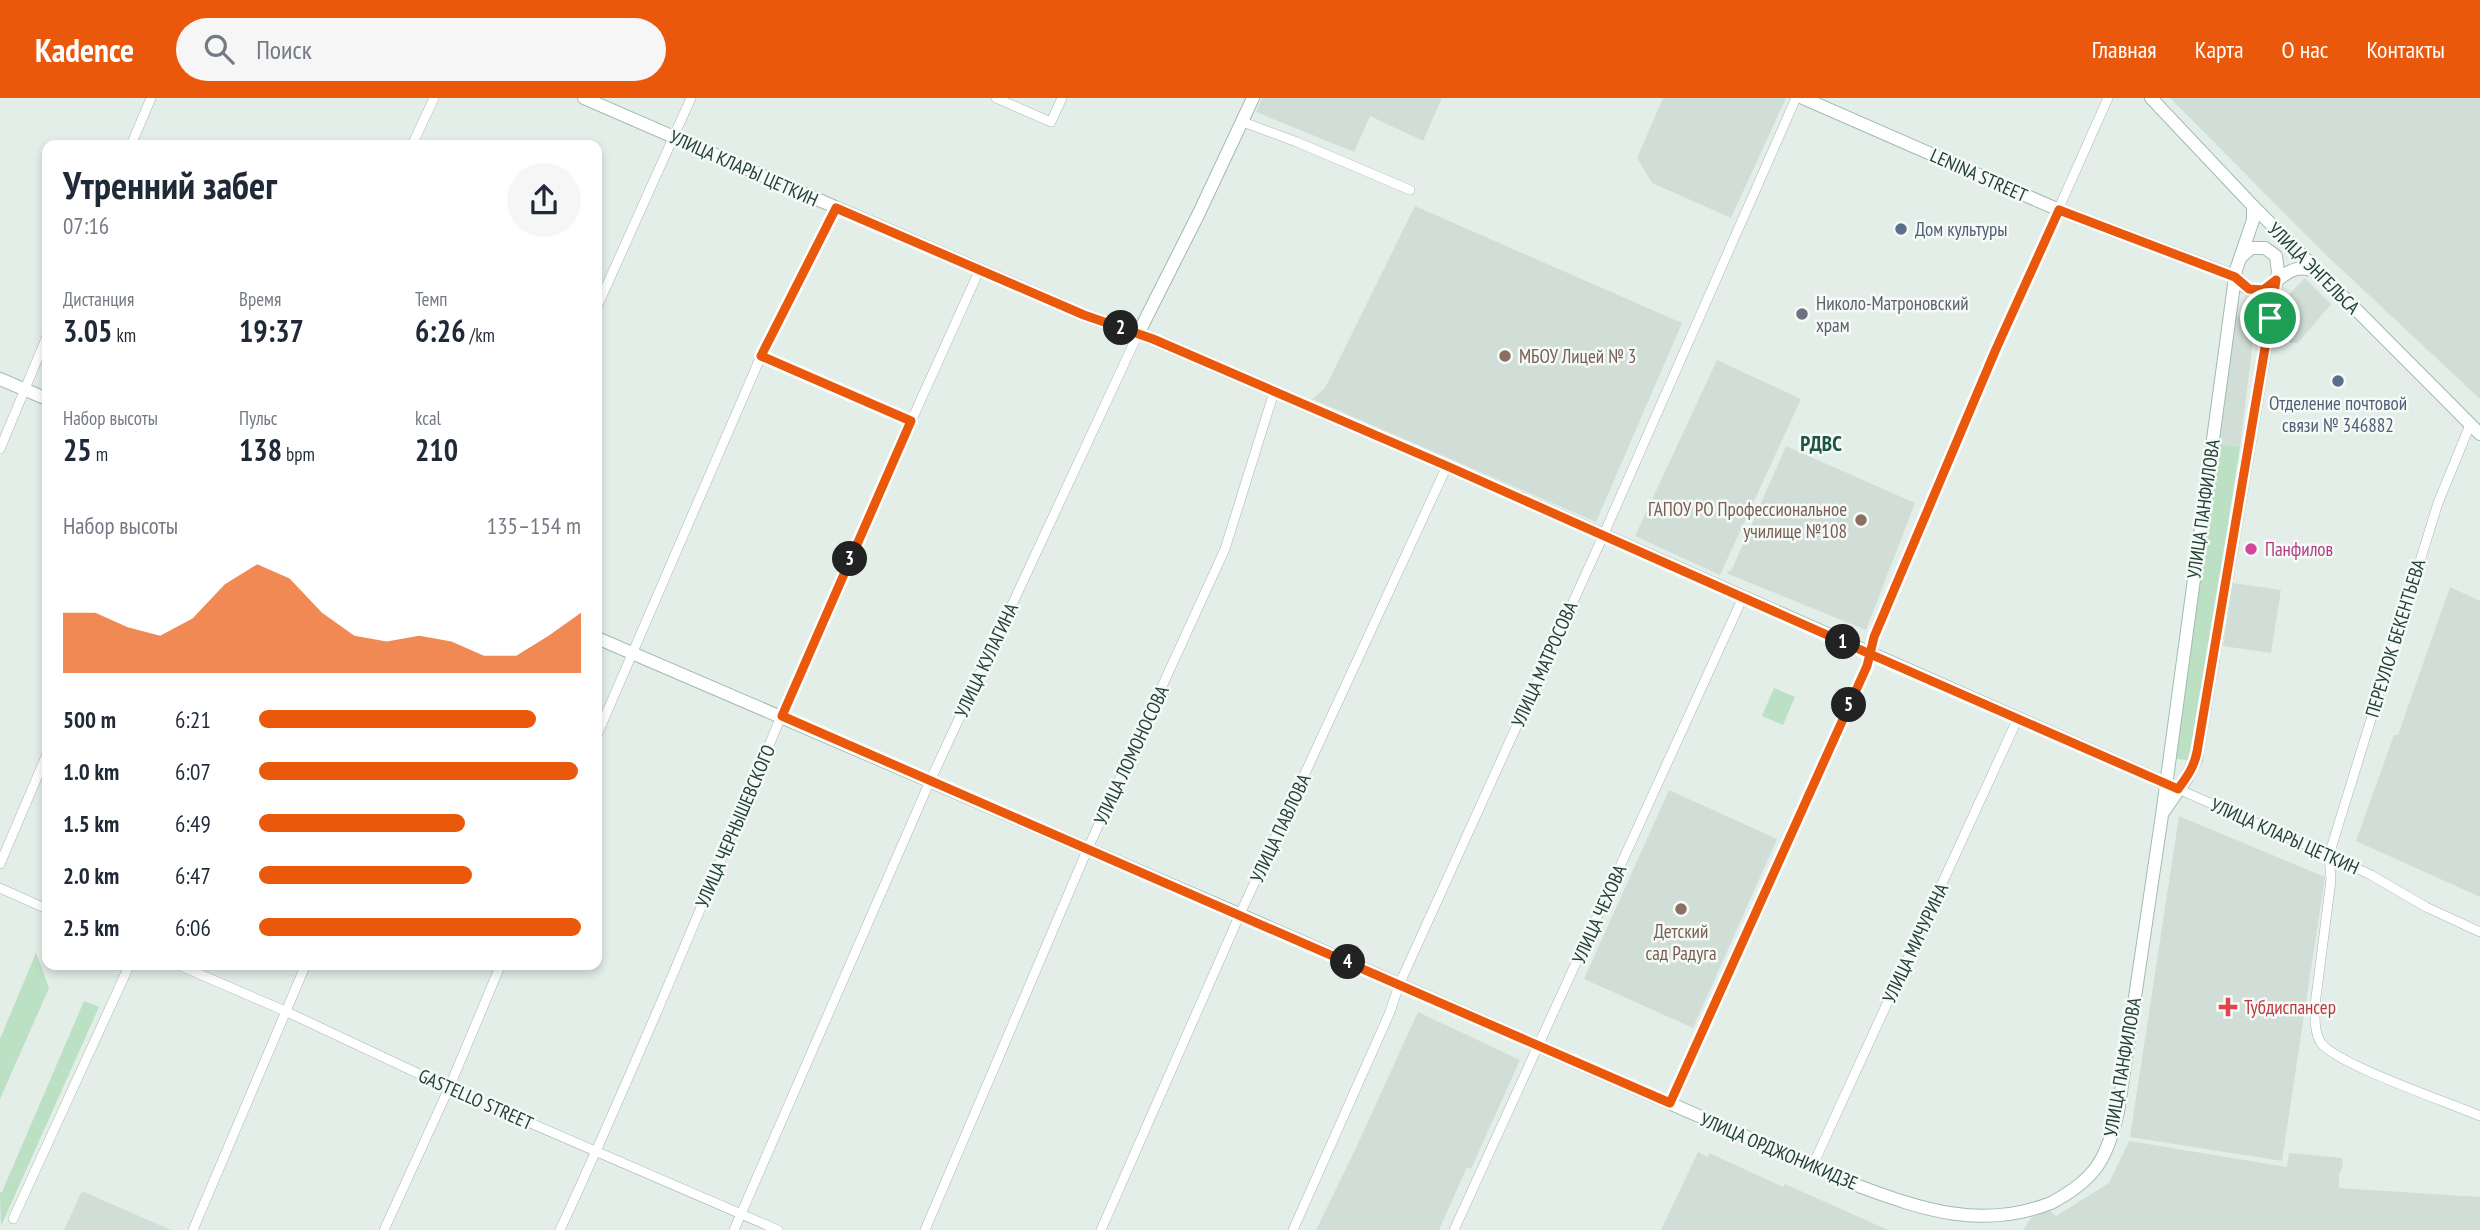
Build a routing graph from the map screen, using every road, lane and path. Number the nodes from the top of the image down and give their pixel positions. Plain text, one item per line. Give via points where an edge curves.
1 (152, 98) edge
2 (434, 98) edge
3 (584, 98) edge
4 (691, 98) edge
5 (996, 98) edge
6 (1062, 98) edge
7 (1253, 98) edge
8 (1797, 98) edge
9 (1803, 98) edge
10 (2108, 98) edge
11 (2151, 98) edge
12 (1243, 122) junction
13 (673, 137) junction
14 (133, 140) edge
15 (414, 140) edge
16 (1410, 190) dead end
17 (2253, 206) junction
18 (836, 208) junction
19 (2059, 210) junction
20 (2284, 237) junction
21 (2239, 260) junction
22 (980, 270) junction
23 (2322, 275) junction
24 (2277, 276) junction
25 (2235, 277) junction
26 (602, 296) edge
27 (1138, 334) junction
28 (42, 348) edge
29 (761, 356) junction
30 (0, 379) edge
31 (24, 389) junction
32 (1274, 392) junction
33 (42, 398) edge
34 (911, 421) junction
35 (2475, 430) edge
36 (0, 449) edge
37 (1447, 466) junction
38 (1603, 536) junction
39 (1743, 597) junction
40 (602, 640) edge
41 (631, 653) junction
42 (1870, 654) junction
43 (782, 716) junction
44 (2018, 718) junction
45 (602, 723) edge
46 (42, 766) edge
47 (930, 781) junction
48 (2165, 783) junction
49 (2178, 789) junction
50 (2162, 815) junction
51 (1088, 848) junction
52 (2329, 855) junction
53 (0, 864) edge
54 (0, 888) edge
55 (42, 907) edge
56 (1240, 914) junction
57 (2480, 932) edge
58 (127, 970) edge
59 (190, 970) edge
60 (303, 970) edge
61 (498, 970) edge
62 (1398, 985) junction
63 (285, 1011) junction
64 (1539, 1045) junction
65 (449, 1088) junction
66 (1670, 1103) junction
67 (2480, 1116) edge
68 (597, 1152) junction
69 (2106, 1152) joint
70 (1812, 1167) junction
71 (741, 1214) junction
72 (13, 1219) dead end
73 (193, 1230) edge
74 (384, 1230) edge
75 (560, 1230) edge
76 (734, 1230) edge
77 (778, 1230) edge
78 (925, 1230) edge
79 (1101, 1230) edge
80 (1293, 1230) edge
81 (1454, 1230) edge

1 - 14 street
2 - 15 street
3 - 13 street, УЛИЦА КЛАРЫ ЦЕТКИН
4 - 13 street
5 - 6 street via 1051,122
7 - 12 street, УЛИЦА КУЛАГИНА
8 - 38 street, УЛИЦА МАТРОСОВА
9 - 19 street, LENINA STREET
10 - 19 street
11 - 17 street, УЛИЦА ЭНГЕЛЬСА
12 - 16 street
12 - 27 street, УЛИЦА КУЛАГИНА
13 - 18 street, УЛИЦА КЛАРЫ ЦЕТКИН
13 - 26 street
17 - 20 street, УЛИЦА ЭНГЕЛЬСА
17 - 21 street, УЛИЦА ПАНФИЛОВА via 2253,220
18 - 22 street, УЛИЦА КЛАРЫ ЦЕТКИН
18 - 29 street
19 - 25 street, LENINA STREET
19 - 42 street via 1996,349
20 - 23 street, УЛИЦА ЭНГЕЛЬСА
20 - 24 street, УЛИЦА ПАНФИЛОВА
21 - 24 street via 2250,248 2265,248 2277,257
21 - 25 street, УЛИЦА ПАНФИЛОВА
22 - 27 street, УЛИЦА КЛАРЫ ЦЕТКИН
22 - 34 street, УЛИЦА ЧЕРНЫШЕВСКОГО
23 - 24 street via 2298,269
23 - 35 street, УЛИЦА ЭНГЕЛЬСА
24 - 25 street via 2256,291
24 - 49 street, УЛИЦА ПАНФИЛОВА via 2196,759
25 - 48 street, УЛИЦА ПАНФИЛОВА
27 - 32 street, УЛИЦА КЛАРЫ ЦЕТКИН
27 - 47 street, УЛИЦА КУЛАГИНА
28 - 31 street
29 - 34 street
29 - 41 street
30 - 31 street
31 - 33 street
31 - 36 street
32 - 37 street, УЛИЦА КЛАРЫ ЦЕТКИН
32 - 51 street, УЛИЦА ЛОМОНОСОВА via 1225,549
34 - 43 street, УЛИЦА ЧЕРНЫШЕВСКОГО
35 - 52 street, ПЕРЕУЛОК БЕКЕНТЬЕВА via 2434,516
37 - 38 street, УЛИЦА КЛАРЫ ЦЕТКИН
37 - 56 street, УЛИЦА ПАВЛОВА
38 - 39 street, УЛИЦА КЛАРЫ ЦЕТКИН
38 - 62 street, УЛИЦА МАТРОСОВА
39 - 42 street, УЛИЦА КЛАРЫ ЦЕТКИН
39 - 64 street, УЛИЦА ЧЕХОВА
40 - 41 street, УЛИЦА ОРДЖОНИКИДЗЕ
41 - 43 street, УЛИЦА ОРДЖОНИКИДЗЕ
41 - 45 street
42 - 44 street, УЛИЦА КЛАРЫ ЦЕТКИН
42 - 66 street
43 - 47 street, УЛИЦА ОРДЖОНИКИДЗЕ
43 - 68 street, УЛИЦА ЧЕРНЫШЕВСКОГО
44 - 48 street, УЛИЦА КЛАРЫ ЦЕТКИН
44 - 70 street, УЛИЦА МИЧУРИНА
46 - 53 street
47 - 51 street, УЛИЦА ОРДЖОНИКИДЗЕ
47 - 71 street, УЛИЦА КУЛАГИНА
48 - 49 street, УЛИЦА КЛАРЫ ЦЕТКИН
48 - 50 street, УЛИЦА ПАНФИЛОВА
49 - 50 street, УЛИЦА ПАНФИЛОВА
49 - 52 street, УЛИЦА КЛАРЫ ЦЕТКИН
50 - 69 street, УЛИЦА ПАНФИЛОВА via 2118,1112
51 - 56 street, УЛИЦА ОРДЖОНИКИДЗЕ
51 - 78 street, УЛИЦА ЛОМОНОСОВА
52 - 57 street, УЛИЦА КЛАРЫ ЦЕТКИН
52 - 67 street, ПЕРЕУЛОК БЕКЕНТЬЕВА via 2332,880 2315,1005 2319,1041 2347,1060
54 - 55 street
56 - 62 street, УЛИЦА ОРДЖОНИКИДЗЕ
56 - 79 street, УЛИЦА ПАВЛОВА
58 - 72 street
59 - 63 street, GASTELLO STREET
60 - 63 street
61 - 65 street
62 - 64 street, УЛИЦА ОРДЖОНИКИДЗЕ
62 - 80 street, УЛИЦА МАТРОСОВА
63 - 65 street, GASTELLO STREET
63 - 73 street
64 - 66 street, УЛИЦА ОРДЖОНИКИДЗЕ
64 - 81 street, УЛИЦА ЧЕХОВА
65 - 68 street, GASTELLO STREET
65 - 74 street
66 - 70 street, УЛИЦА ОРДЖОНИКИДЗЕ
68 - 71 street, GASTELLO STREET
68 - 75 street, УЛИЦА ЧЕРНЫШЕВСКОГО
69 - 70 street, УЛИЦА ОРДЖОНИКИДЗЕ via 2085,1182 2070,1193 2026,1214 1990,1221 1938,1215
71 - 76 street, УЛИЦА КУЛАГИНА
71 - 77 street, GASTELLO STREET

